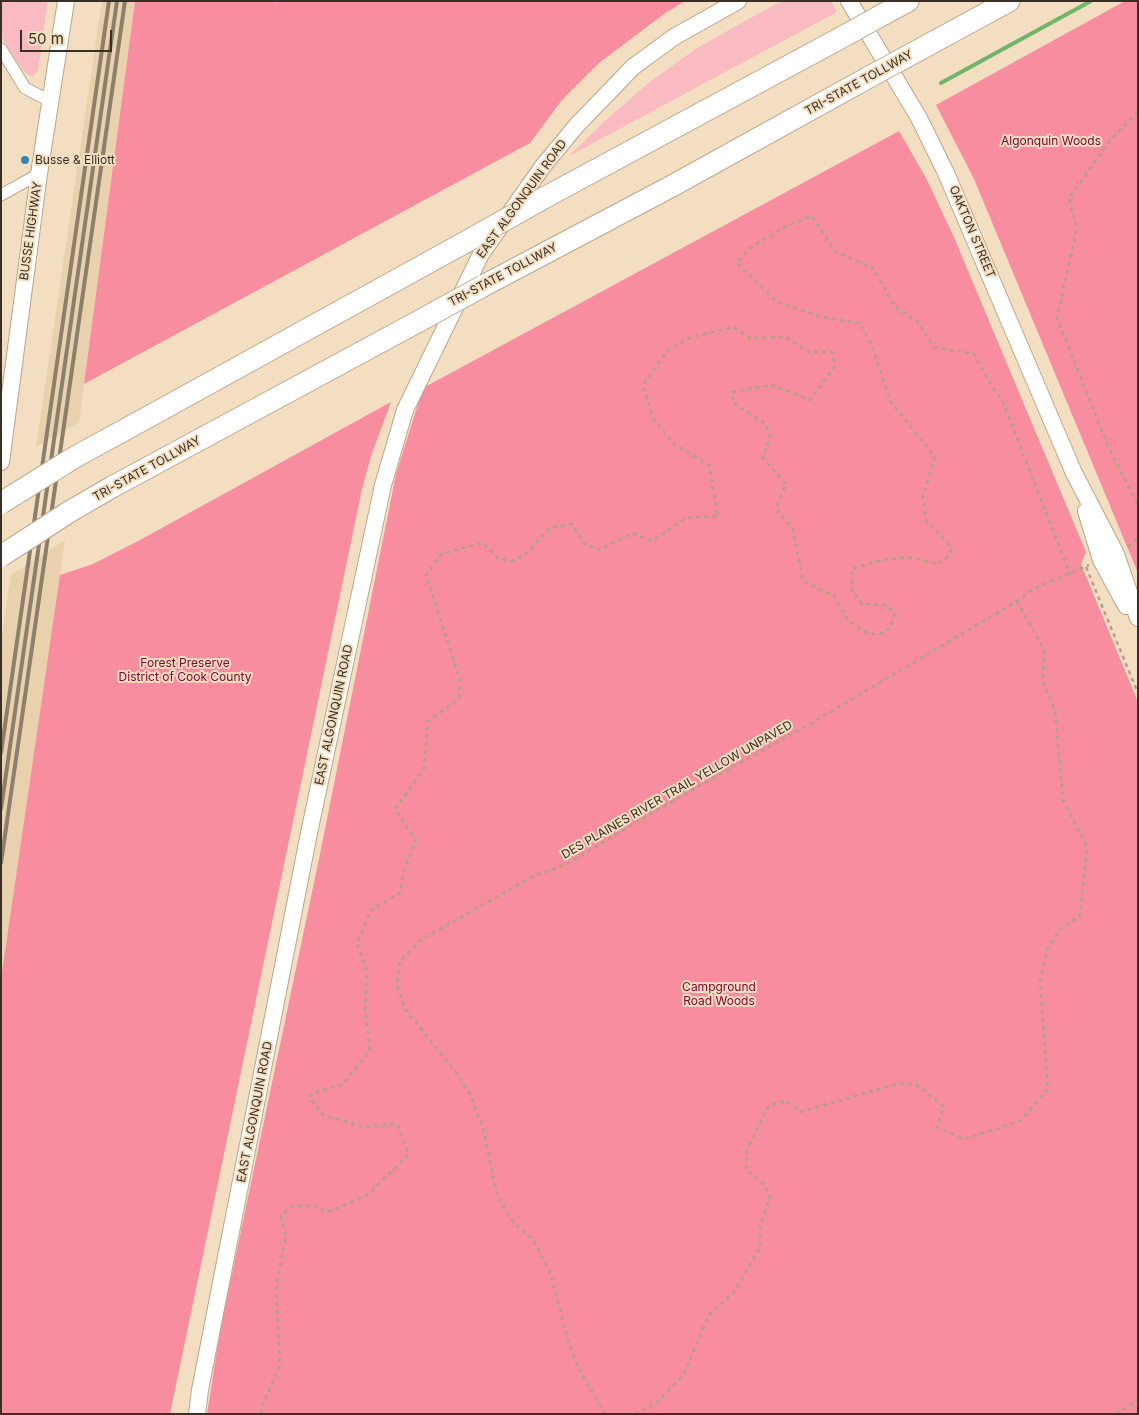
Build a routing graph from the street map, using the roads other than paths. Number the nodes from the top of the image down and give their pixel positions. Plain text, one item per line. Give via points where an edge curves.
1 (66, 1) edge
2 (738, 1) edge
3 (849, 1) edge
4 (908, 1) edge
5 (1009, 1) edge
6 (1, 49) edge
7 (50, 101) junction
8 (39, 174) junction
9 (1, 195) edge
10 (4, 412) edge
11 (1, 462) edge
12 (1074, 474) junction
13 (1, 503) edge
14 (1, 556) edge
15 (1138, 618) edge
16 (1138, 628) edge
17 (197, 1414) edge

1 - 7 main road, BUSSE HIGHWAY
2 - 17 main road, EAST ALGONQUIN ROAD via 674,37 621,77 543,166 481,254 405,410 383,485 309,833
3 - 12 main road, OAKTON STREET via 936,151
4 - 13 highway, bridge via 119,432
5 - 14 highway, TRI-STATE TOLLWAY, bridge via 112,487
6 - 7 street via 25,88
7 - 8 main road, BUSSE HIGHWAY
8 - 9 street
8 - 10 main road, BUSSE HIGHWAY
10 - 11 main road, BUSSE HIGHWAY
12 - 15 main road, OAKTON STREET via 1116,554
12 - 16 main road, OAKTON STREET via 1101,560

